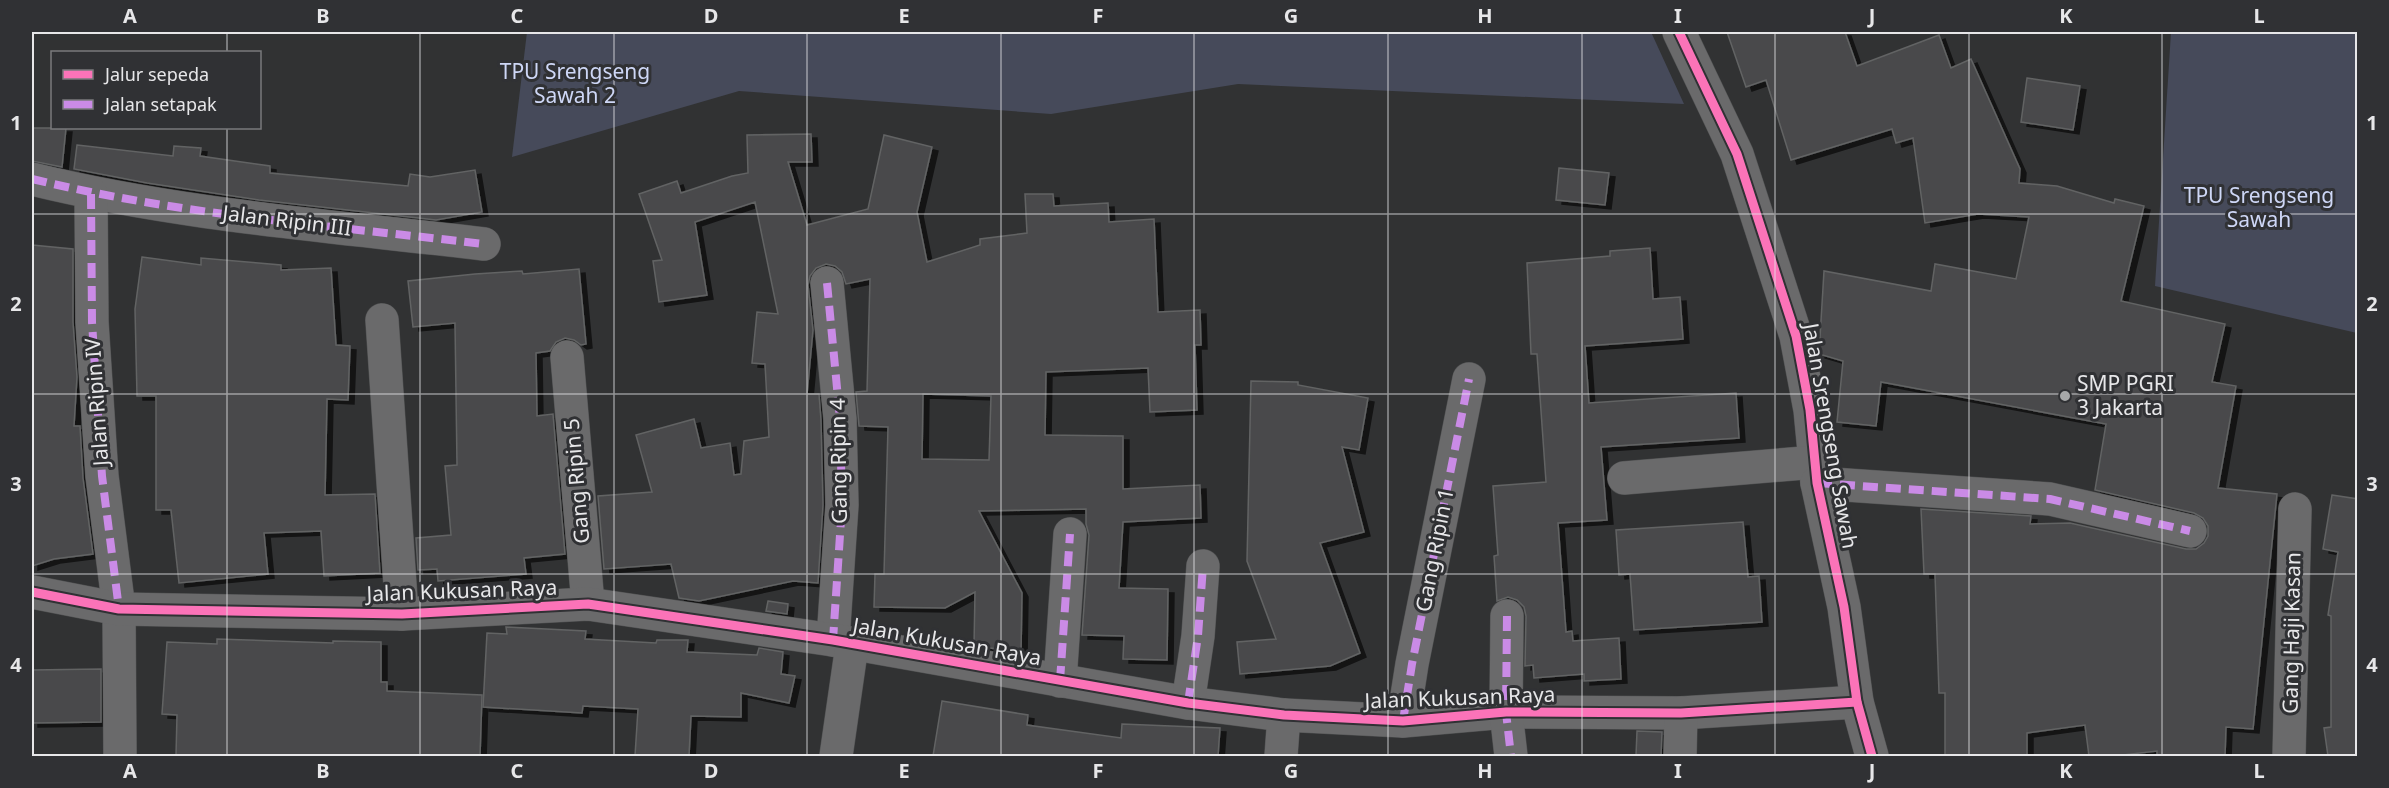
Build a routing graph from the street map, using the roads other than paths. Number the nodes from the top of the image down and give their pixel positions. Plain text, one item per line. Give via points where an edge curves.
1 (1679, 32) edge
2 (32, 179) edge
3 (92, 194) junction
4 (484, 244) dead end
5 (827, 283) dead end
6 (382, 320) dead end
7 (567, 357) dead end
8 (1469, 379) dead end
9 (1816, 473) junction
10 (1624, 478) dead end
11 (2295, 509) dead end
12 (2190, 531) dead end
13 (1070, 534) dead end
14 (1203, 566) dead end
15 (32, 592) edge
16 (588, 604) junction
17 (118, 609) junction
18 (402, 614) junction
19 (1507, 616) dead end
20 (843, 642) junction
21 (1060, 681) junction
22 (1857, 702) junction
23 (1188, 703) junction
24 (1506, 712) junction
25 (1681, 713) junction
26 (1284, 715) junction
27 (1403, 721) junction
28 (120, 756) edge
29 (836, 756) edge
30 (1281, 756) edge
31 (1510, 756) edge
32 (1680, 756) edge
33 (1872, 756) edge
34 (2289, 756) edge

1 - 9 street, Jalan Srengseng Sawah via 1737,154 1765,236 1796,336 1810,410
2 - 3 street, Jalan Ripin III
3 - 4 street, Jalan Ripin III via 160,206
3 - 17 street, Jalan Ripin IV via 92,322 102,476
5 - 20 street, Gang Ripin 4 via 840,419
6 - 18 street
7 - 16 street, Gang Ripin 5
8 - 27 street, Gang Ripin 1
9 - 10 street
9 - 12 street via 2050,499
9 - 22 street, Jalan Srengseng Sawah via 1844,607
11 - 34 street, Gang Haji Kasan
13 - 21 street
14 - 23 street
15 - 17 street, Jalan Kukusan Raya
16 - 18 street, Jalan Kukusan Raya
16 - 20 street, Jalan Kukusan Raya
17 - 18 street, Jalan Kukusan Raya
17 - 28 street, Jalan Ripin IV
19 - 24 street
20 - 21 street, Jalan Kukusan Raya
20 - 29 street, Gang Ripin 4
21 - 23 street, Jalan Kukusan Raya
22 - 25 street, Jalan Kukusan Raya
22 - 33 street, Jalan Srengseng Sawah
23 - 26 street, Jalan Kukusan Raya
24 - 25 street, Jalan Kukusan Raya
24 - 27 street, Jalan Kukusan Raya
24 - 31 street
25 - 32 street
26 - 27 street, Jalan Kukusan Raya
26 - 30 street

